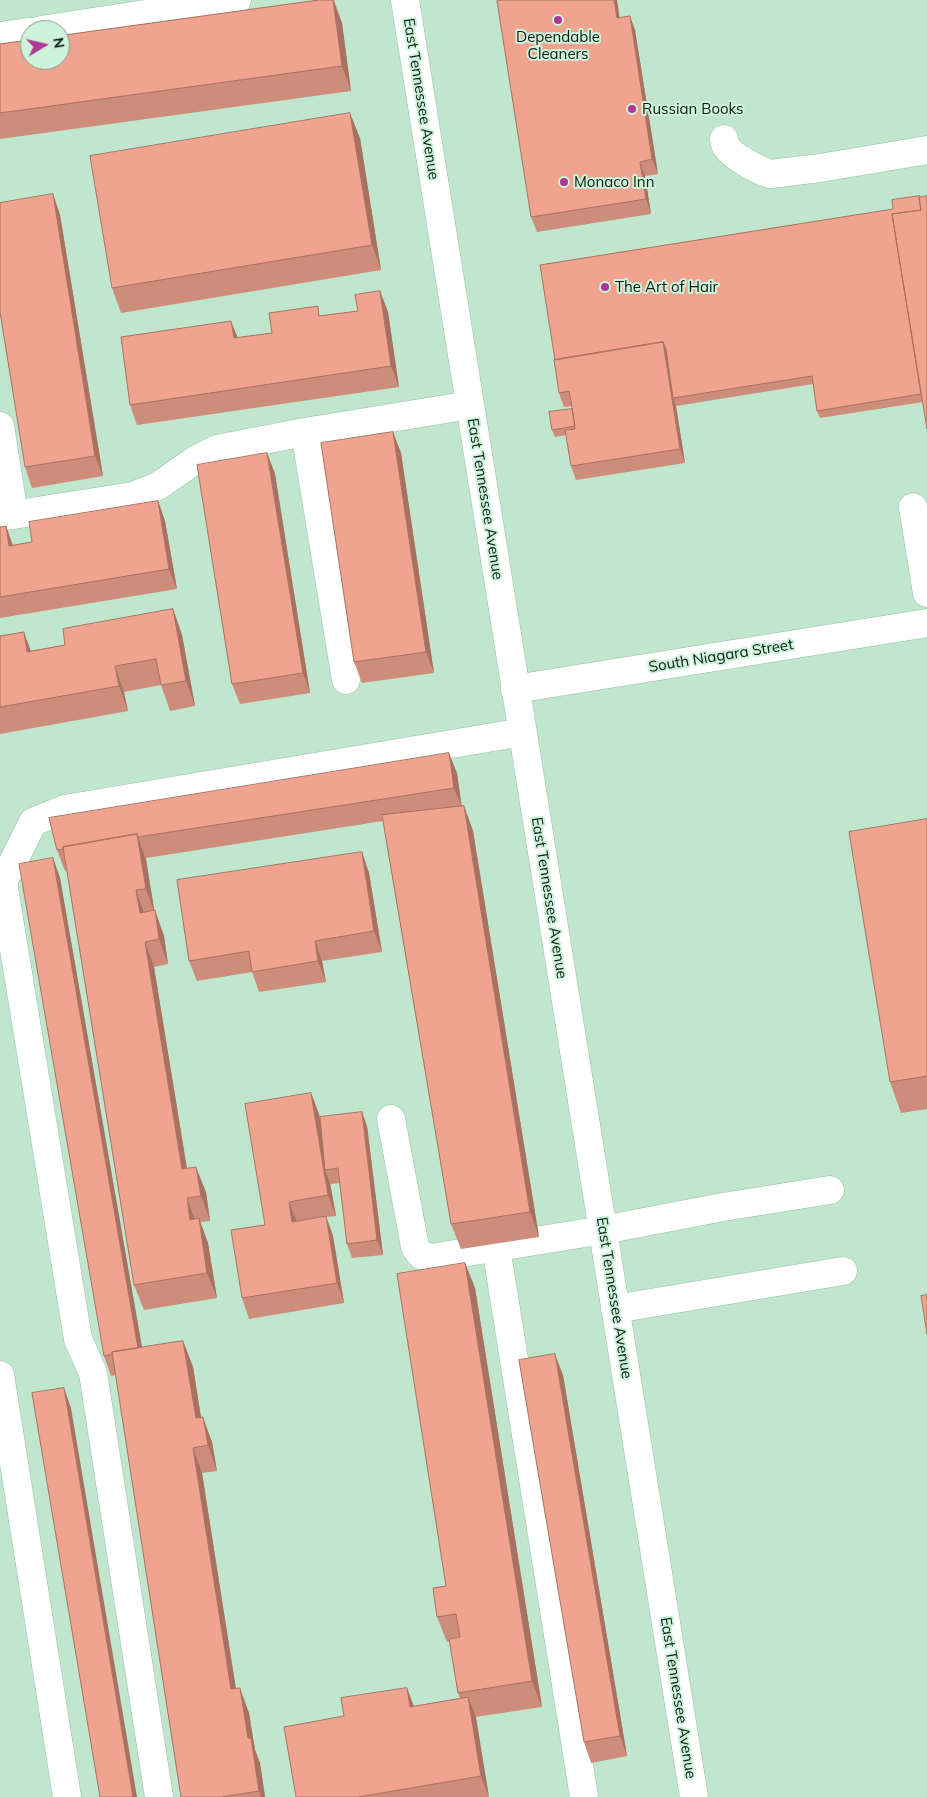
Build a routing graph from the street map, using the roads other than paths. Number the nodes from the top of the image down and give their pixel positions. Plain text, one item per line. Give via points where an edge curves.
1 (237, 0) edge
2 (405, 0) edge
3 (70, 26) edge
4 (20, 33) edge
5 (0, 36) edge
6 (724, 139) dead end
7 (927, 150) edge
8 (470, 405) junction
9 (0, 426) edge
10 (305, 432) junction
11 (913, 507) dead end
12 (7, 516) edge
13 (927, 593) edge
14 (927, 623) edge
15 (346, 680) dead end
16 (515, 689) junction
17 (523, 732) junction
18 (391, 1120) dead end
19 (830, 1190) dead end
20 (603, 1230) junction
21 (496, 1247) junction
22 (843, 1271) dead end
23 (615, 1309) junction
24 (0, 1375) edge
25 (67, 1797) edge
26 (159, 1797) edge
27 (584, 1797) edge
28 (694, 1797) edge

1 - 3 street
2 - 8 street, East Tennessee Avenue
4 - 5 street
6 - 7 street via 730,152 770,174
8 - 10 street
8 - 16 street, East Tennessee Avenue
9 - 12 street
10 - 12 street via 217,449 158,486 133,496
10 - 15 street
11 - 13 street
14 - 16 street, South Niagara Street
16 - 17 street, East Tennessee Avenue
17 - 20 street, East Tennessee Avenue
17 - 26 street via 65,809 33,822 4,882 78,1339 93,1373
18 - 21 street via 416,1247 421,1255 431,1258
19 - 20 street
20 - 21 street
20 - 23 street, East Tennessee Avenue
21 - 27 street
22 - 23 street
23 - 28 street, East Tennessee Avenue
24 - 25 street

